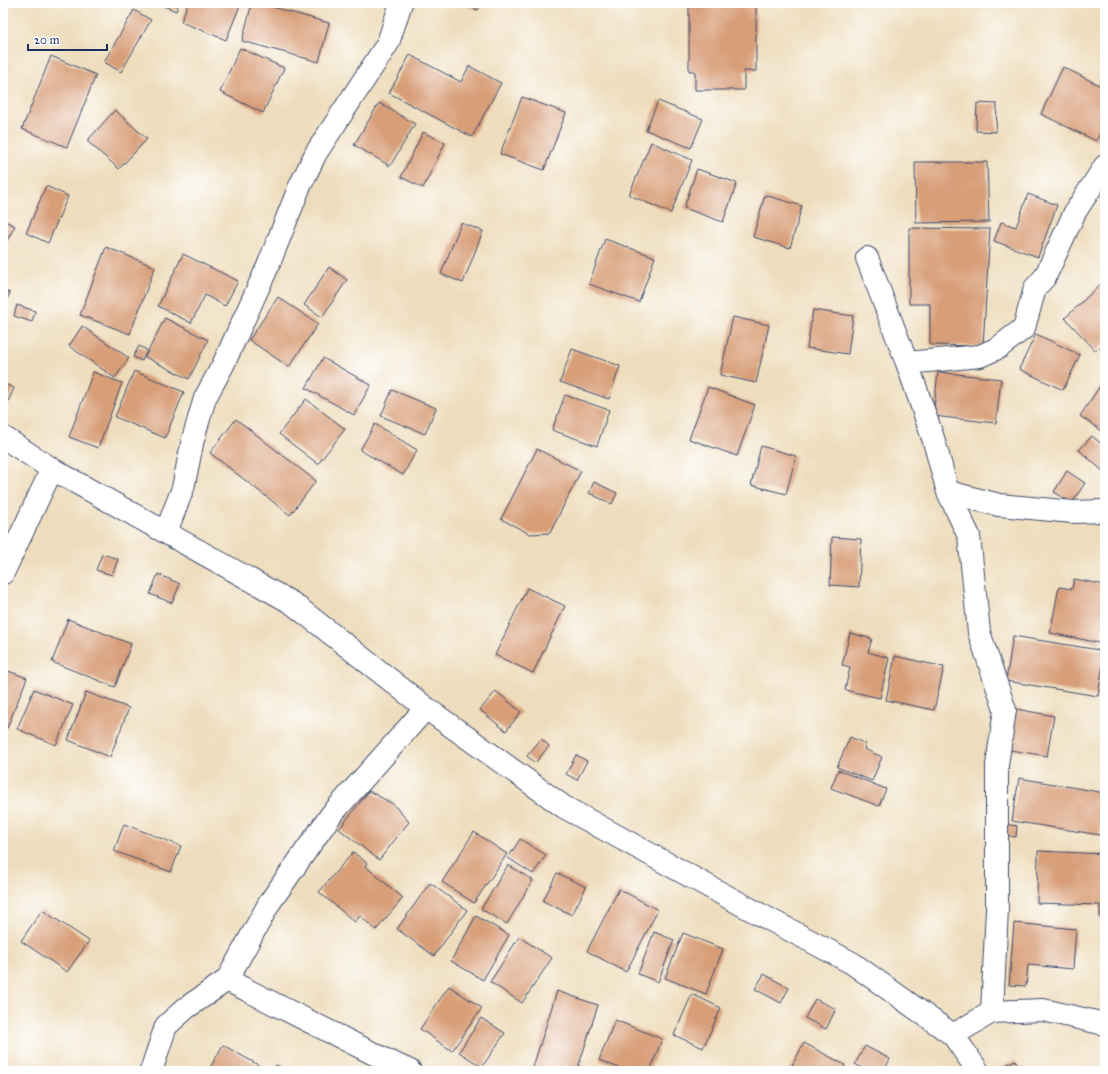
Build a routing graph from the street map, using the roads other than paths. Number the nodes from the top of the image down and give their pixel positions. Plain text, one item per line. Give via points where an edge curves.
1 (401, 3) edge
2 (1105, 166) edge
3 (867, 258) dead end
4 (907, 363) junction
5 (3, 436) edge
6 (52, 469) junction
7 (948, 492) junction
8 (1105, 511) edge
9 (166, 532) junction
10 (3, 573) edge
11 (426, 708) junction
12 (228, 980) junction
13 (992, 1012) junction
14 (1105, 1024) edge
15 (953, 1035) junction
16 (152, 1071) edge
17 (410, 1071) edge
18 (978, 1071) edge

1 - 9 street via 388,43 316,153 268,266 223,365 205,398 183,488
2 - 4 street via 1075,212 1045,277 1035,288 1024,328 998,348 980,356
3 - 4 street
4 - 7 street via 934,441
5 - 6 street
6 - 9 street
6 - 10 street
7 - 8 street via 999,506 1074,512
7 - 13 street via 969,536 979,632 1005,710 997,765
9 - 11 street via 292,604
11 - 12 street via 331,816 270,902
11 - 15 street via 564,807 852,963
12 - 16 street via 186,1008 166,1026
12 - 17 street
13 - 14 street via 1043,1010
13 - 15 street
15 - 18 street

